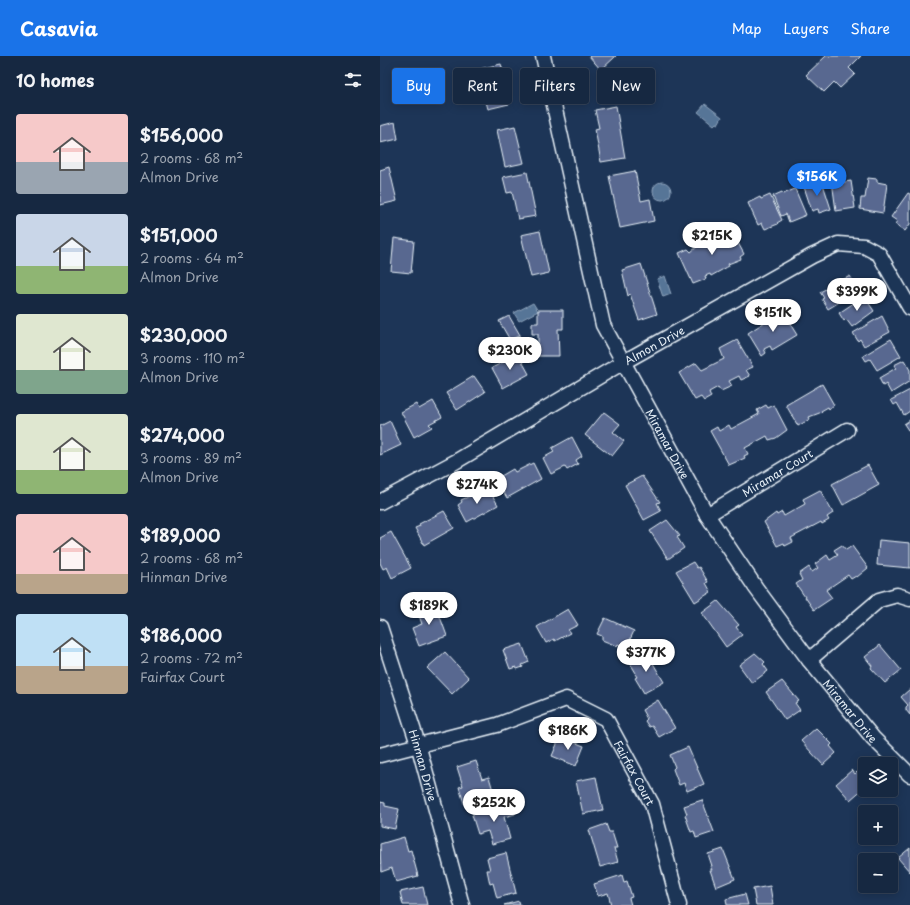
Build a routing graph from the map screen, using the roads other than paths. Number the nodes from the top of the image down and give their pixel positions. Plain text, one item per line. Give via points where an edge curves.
1 (544, 56) edge
2 (910, 308) edge
3 (622, 363) junction
4 (847, 430) dead end
5 (380, 502) edge
6 (707, 515) junction
7 (910, 599) edge
8 (380, 627) edge
9 (809, 660) junction
10 (418, 744) junction
11 (380, 755) edge
12 (910, 775) edge
13 (462, 905) edge
14 (679, 905) edge

1 - 3 street, Miramar Drive via 603,325
2 - 3 street, Almon Drive via 879,254 864,246 838,244 812,256
3 - 5 street, Almon Drive via 455,462
3 - 6 street, Miramar Drive
4 - 6 street, Miramar Court
6 - 9 street, Miramar Drive
7 - 9 street via 897,596 879,600
8 - 10 street, Hinman Drive
9 - 12 street, Miramar Drive via 873,738
10 - 11 street, Fairfax Court
10 - 13 street, Hinman Drive
10 - 14 street, Fairfax Court via 497,726 566,700 606,719 652,804

